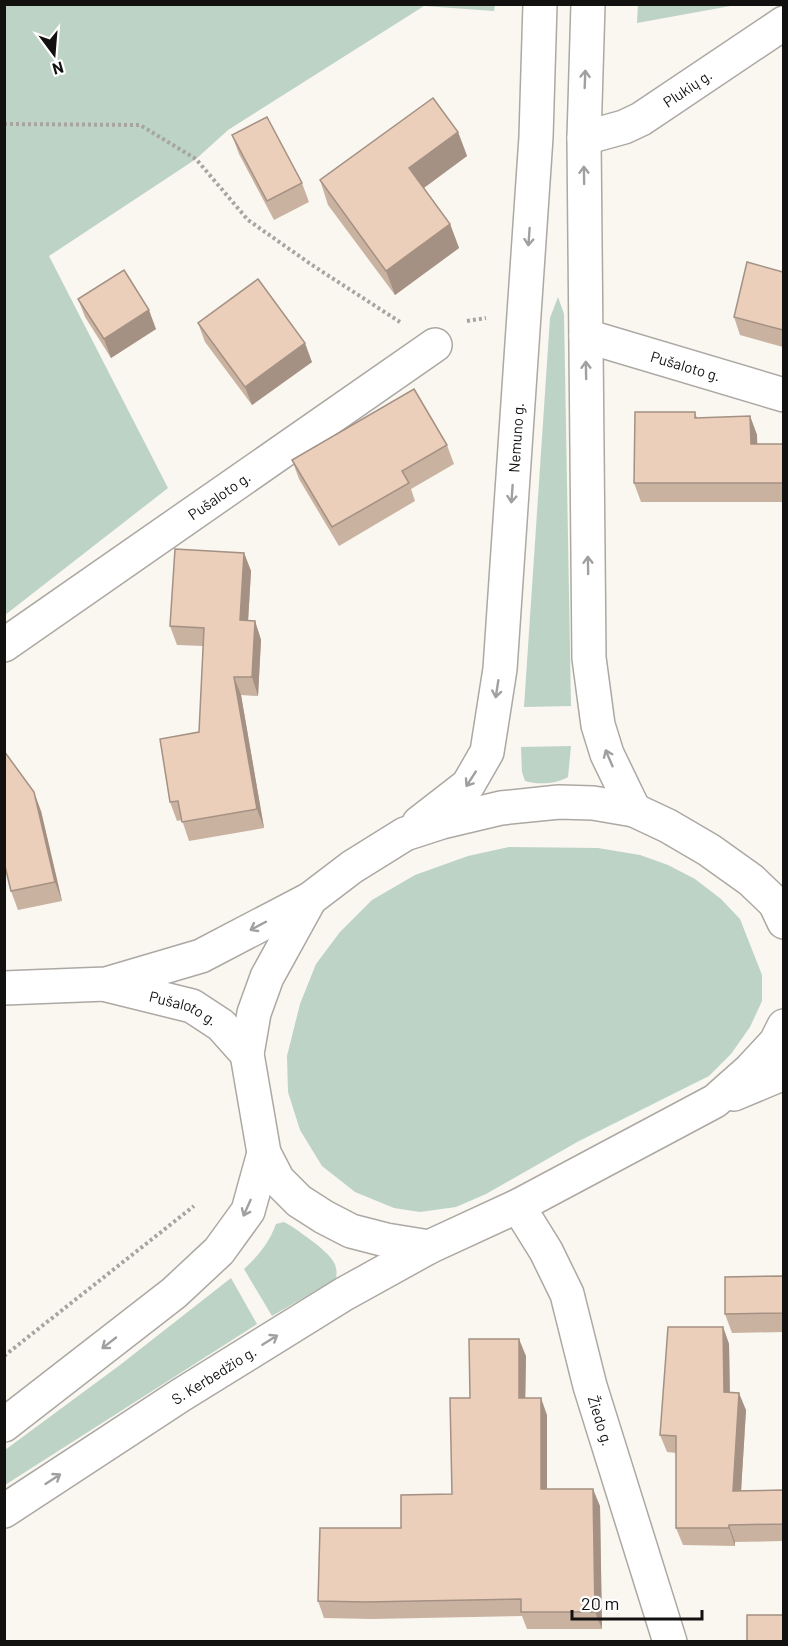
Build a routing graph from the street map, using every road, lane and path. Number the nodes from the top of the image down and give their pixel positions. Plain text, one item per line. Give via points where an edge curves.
1 (540, 4) edge
2 (588, 4) edge
3 (783, 23) edge
4 (4, 124) edge
5 (584, 138) junction
6 (524, 312) junction
7 (586, 336) junction
8 (435, 345) junction
9 (783, 395) edge
10 (4, 645) edge
11 (634, 810) junction
12 (405, 834) junction
13 (310, 899) junction
14 (781, 910) edge
15 (106, 984) junction
16 (4, 988) edge
17 (783, 1026) edge
18 (247, 1054) junction
19 (783, 1073) edge
20 (715, 1101) junction
21 (264, 1153) junction
22 (194, 1206) dead end
23 (518, 1206) junction
24 (429, 1247) junction
25 (4, 1356) edge
26 (4, 1425) edge
27 (4, 1512) edge
28 (670, 1641) edge

1 -> 6 main road, Nemuno g.
5 -> 2 main road
3 - 5 main road, Plukių g. via 641,119
4 - 8 path via 140,125 196,159 248,220
7 -> 5 main road
6 - 8 path via 458,322
6 -> 12 main road, Nemuno g. via 500,669 487,752 468,785
7 - 9 main road, Pušaloto g.
11 -> 7 main road via 607,754 598,725 589,658
8 - 10 main road, Pušaloto g.
11 - 12 main road via 593,803 525,804
11 - 14 main road via 709,850 752,880
12 - 13 main road
13 -> 15 main road, Pušaloto g. via 201,956
13 - 18 main road via 267,977 254,1013
15 - 16 main road, Pušaloto g.
15 - 18 main road, Pušaloto g. via 192,1006 221,1025
17 - 20 main road via 776,1042
18 - 21 main road
19 - 20 main road
20 - 23 main road, S. Kerbedžio g.
21 - 24 main road via 278,1180 298,1201 324,1217 351,1231
21 -> 26 main road via 248,1211 219,1251 174,1293
22 - 25 path
23 - 24 main road, S. Kerbedžio g.
23 - 28 main road, Žiedo g. via 567,1294 590,1386
27 -> 24 main road, S. Kerbedžio g. via 222,1370 344,1294

